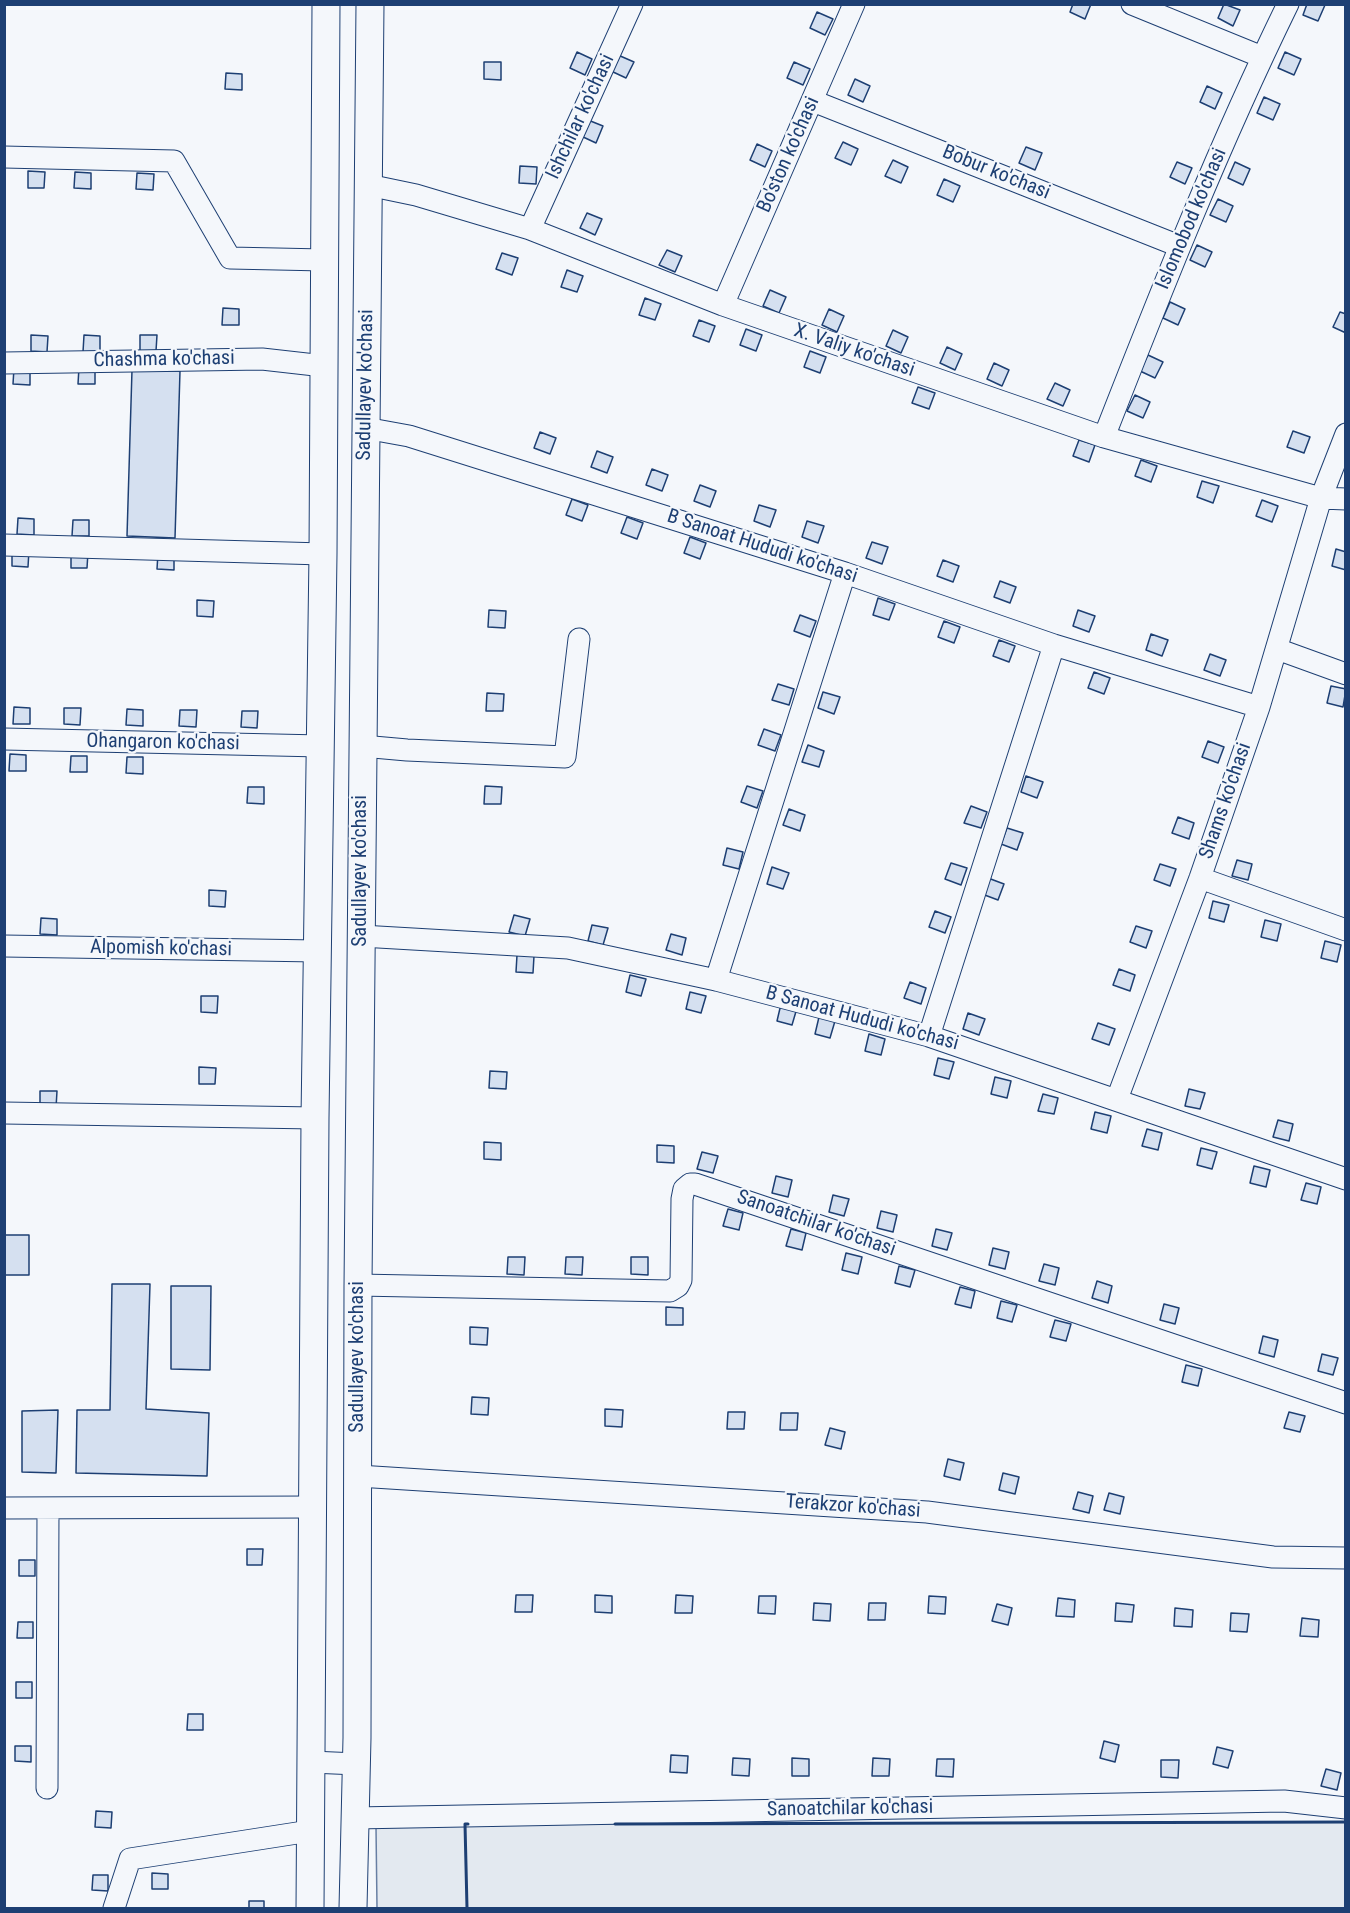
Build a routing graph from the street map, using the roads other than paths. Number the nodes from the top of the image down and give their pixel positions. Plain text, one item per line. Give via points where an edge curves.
1 (326, 4) edge
2 (370, 4) edge
3 (632, 4) edge
4 (854, 4) edge
5 (1132, 4) edge
6 (1288, 4) edge
7 (1262, 57) junction
8 (813, 101) junction
9 (4, 157) edge
10 (368, 186) junction
11 (530, 229) junction
12 (1179, 246) junction
13 (324, 260) junction
14 (723, 306) junction
15 (4, 363) edge
16 (324, 366) junction
17 (365, 428) junction
18 (1346, 435) edge
19 (1104, 437) junction
20 (1321, 498) junction
21 (1346, 499) edge
22 (4, 545) edge
23 (323, 554) junction
24 (845, 573) junction
25 (579, 639) dead end
26 (1054, 645) junction
27 (1277, 649) junction
28 (1346, 674) edge
29 (1259, 707) junction
30 (4, 739) edge
31 (321, 746) junction
32 (362, 746) junction
33 (1200, 878) junction
34 (1346, 930) edge
35 (361, 936) junction
36 (4, 946) edge
37 (317, 951) junction
38 (716, 980) junction
39 (929, 1036) junction
40 (1117, 1099) junction
41 (4, 1113) edge
42 (315, 1118) junction
43 (1346, 1179) edge
44 (358, 1285) junction
45 (1346, 1403) edge
46 (358, 1476) junction
47 (313, 1507) junction
48 (4, 1508) edge
49 (48, 1508) junction
50 (1346, 1558) edge
51 (357, 1751) junction
52 (311, 1762) junction
53 (47, 1788) dead end
54 (1346, 1808) edge
55 (355, 1818) junction
56 (310, 1830) junction
57 (114, 1908) edge
58 (310, 1908) edge
59 (353, 1908) edge

1 - 13 main road, Sadullayev ko'chasi
2 - 10 main road, Sadullayev ko'chasi
3 - 11 street, Ishchilar ko'chasi
4 - 8 street, Bo'ston ko'chasi
5 - 7 street
6 - 7 street, Islomobod ko'chasi
7 - 12 street, Islomobod ko'chasi
8 - 12 street, Bobur ko'chasi
8 - 14 street, Bo'ston ko'chasi
9 - 13 street via 174,161 230,258
10 - 11 street, X. Valiy ko'chasi via 416,195
10 - 17 main road, Sadullayev ko'chasi
11 - 14 street, X. Valiy ko'chasi
12 - 19 street, Islomobod ko'chasi
13 - 16 main road, Sadullayev ko'chasi
14 - 19 street, X. Valiy ko'chasi
15 - 16 street, Chashma ko'chasi via 262,359
16 - 23 main road, Sadullayev ko'chasi
17 - 24 street, B Sanoat Hududi ko'chasi via 409,436
17 - 32 main road, Sadullayev ko'chasi
18 - 20 street, Shams ko'chasi
19 - 20 street, X. Valiy ko'chasi
20 - 21 street, X. Valiy ko'chasi
20 - 27 street, Shams ko'chasi
22 - 23 street
23 - 31 main road, Sadullayev ko'chasi
24 - 26 street, B Sanoat Hududi ko'chasi
24 - 38 street
25 - 32 street via 565,757
26 - 29 street, B Sanoat Hududi ko'chasi
26 - 39 street
27 - 28 street
27 - 29 street, Shams ko'chasi
29 - 33 street, Shams ko'chasi
30 - 31 street, Ohangaron ko'chasi
31 - 37 main road, Sadullayev ko'chasi
32 - 35 main road, Sadullayev ko'chasi
33 - 34 street
33 - 40 street, Shams ko'chasi
35 - 38 street, B Sanoat Hududi ko'chasi via 568,948
35 - 44 main road, Sadullayev ko'chasi
36 - 37 street, Alpomish ko'chasi
37 - 42 main road, Sadullayev ko'chasi
38 - 39 street, B Sanoat Hududi ko'chasi
39 - 40 street, B Sanoat Hududi ko'chasi
40 - 43 street, B Sanoat Hududi ko'chasi
41 - 42 street
42 - 47 main road, Sadullayev ko'chasi
44 - 45 street, Sanoatchilar ko'chasi via 670,1291 681,1280 684,1189 695,1184
44 - 46 main road, Sadullayev ko'chasi
46 - 50 street, Terakzor ko'chasi via 927,1512 1273,1557
46 - 51 main road, Sadullayev ko'chasi
47 - 49 street
47 - 52 main road, Sadullayev ko'chasi
48 - 49 street
49 - 53 street
51 - 52 street
51 - 55 main road, Sadullayev ko'chasi
52 - 56 main road, Sadullayev ko'chasi
54 - 55 street, Sanoatchilar ko'chasi via 1284,1802
55 - 59 main road, Sadullayev ko'chasi
56 - 57 street via 130,1859
56 - 58 main road, Sadullayev ko'chasi

